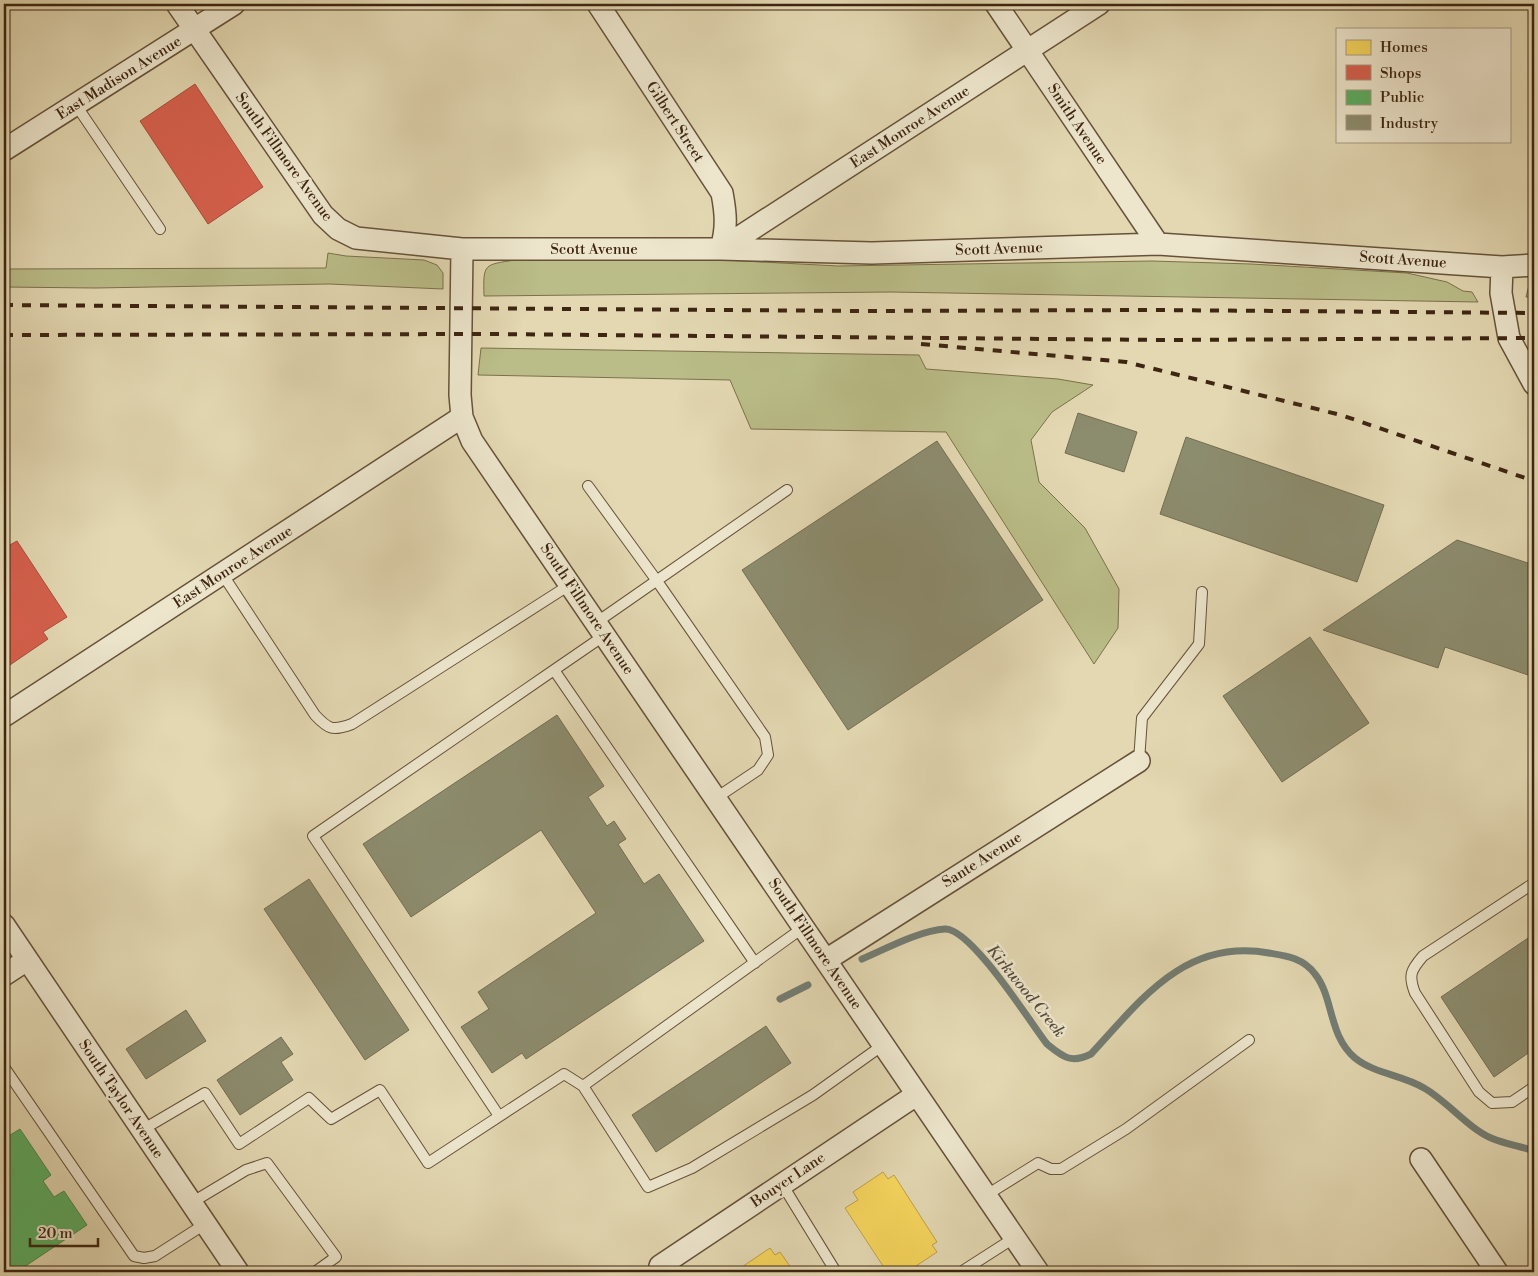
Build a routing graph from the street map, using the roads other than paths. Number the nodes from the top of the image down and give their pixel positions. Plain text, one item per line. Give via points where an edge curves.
1 (177, 4) edge
2 (234, 4) edge
3 (598, 4) edge
4 (996, 4) edge
5 (1099, 4) edge
6 (195, 30) junction
7 (1028, 51) junction
8 (76, 105) junction
9 (4, 150) edge
10 (160, 229) dead end
11 (1158, 244) junction
12 (462, 249) junction
13 (721, 249) junction
14 (1534, 264) edge
15 (1502, 267) junction
16 (1534, 384) edge
17 (462, 417) junction
18 (588, 486) dead end
19 (787, 490) dead end
20 (222, 575) junction
21 (657, 581) junction
22 (571, 584) junction
23 (1202, 592) dead end
24 (601, 628) junction
25 (554, 670) junction
26 (4, 716) edge
27 (1139, 761) joint
28 (716, 798) junction
29 (1534, 883) edge
30 (4, 925) edge
31 (804, 927) junction
32 (27, 960) junction
33 (826, 960) junction
34 (755, 963) junction
35 (4, 975) edge
36 (1249, 1040) dead end
37 (883, 1045) junction
38 (4, 1067) edge
39 (583, 1086) junction
40 (1534, 1087) edge
41 (916, 1095) junction
42 (499, 1116) junction
43 (142, 1130) junction
44 (1421, 1159) dead end
45 (782, 1184) junction
46 (986, 1196) junction
47 (191, 1203) junction
48 (205, 1224) junction
49 (1014, 1238) junction
50 (660, 1266) dead end
51 (238, 1272) edge
52 (314, 1272) edge
53 (836, 1272) edge
54 (961, 1272) edge
55 (1038, 1272) edge
56 (1497, 1272) edge

1 - 6 street, South Fillmore Avenue
2 - 6 street, East Madison Avenue
3 - 13 street, Gilbert Street via 722,193 726,233
4 - 7 street, Smith Avenue
5 - 7 street, East Monroe Avenue
6 - 8 street, East Madison Avenue
6 - 12 street, South Fillmore Avenue via 323,215 338,229 356,238
7 - 11 street, Smith Avenue
7 - 13 street, East Monroe Avenue
8 - 9 street, East Madison Avenue
8 - 10 lane
11 - 13 street, Scott Avenue via 872,253
11 - 15 street, Scott Avenue
12 - 13 street, Scott Avenue
12 - 17 street, South Fillmore Avenue
14 - 15 street, Scott Avenue
15 - 16 street via 1501,293 1509,338
17 - 20 street, East Monroe Avenue
17 - 22 street, South Fillmore Avenue via 472,442
18 - 21 lane
19 - 21 lane
20 - 22 lane via 315,715 325,726 337,730 352,724
20 - 26 street, East Monroe Avenue
21 - 24 lane
21 - 28 lane via 765,736 768,755 758,770
22 - 24 street, South Fillmore Avenue
23 - 27 lane via 1199,644 1142,718
24 - 25 lane
24 - 28 street, South Fillmore Avenue
25 - 34 lane
25 - 42 lane via 313,836
27 - 33 street, Sante Avenue
28 - 31 street, South Fillmore Avenue
29 - 40 lane via 1423,956 1413,969 1410,980 1415,993 1479,1092 1492,1103 1512,1102
30 - 32 street, South Taylor Avenue
31 - 33 street, South Fillmore Avenue
31 - 34 lane
32 - 35 street
32 - 43 street, South Taylor Avenue
33 - 37 street, South Fillmore Avenue
34 - 39 lane
36 - 46 lane via 1126,1129 1061,1170 1038,1163
37 - 39 lane via 813,1095 757,1129 692,1168 648,1187
37 - 41 street, South Fillmore Avenue
38 - 48 lane via 134,1256 155,1256
39 - 42 lane via 564,1074
41 - 45 street, Bouyer Lane
41 - 46 street, South Fillmore Avenue
42 - 43 lane via 428,1163 380,1090 331,1119 309,1098 239,1144 205,1093
43 - 47 street, South Taylor Avenue
44 - 56 street
45 - 50 street, Bouyer Lane
45 - 53 lane
46 - 49 street, South Fillmore Avenue
47 - 48 street, South Taylor Avenue
47 - 52 lane via 246,1170 267,1163 336,1257
48 - 51 street, South Taylor Avenue
49 - 54 lane
49 - 55 street, South Fillmore Avenue

